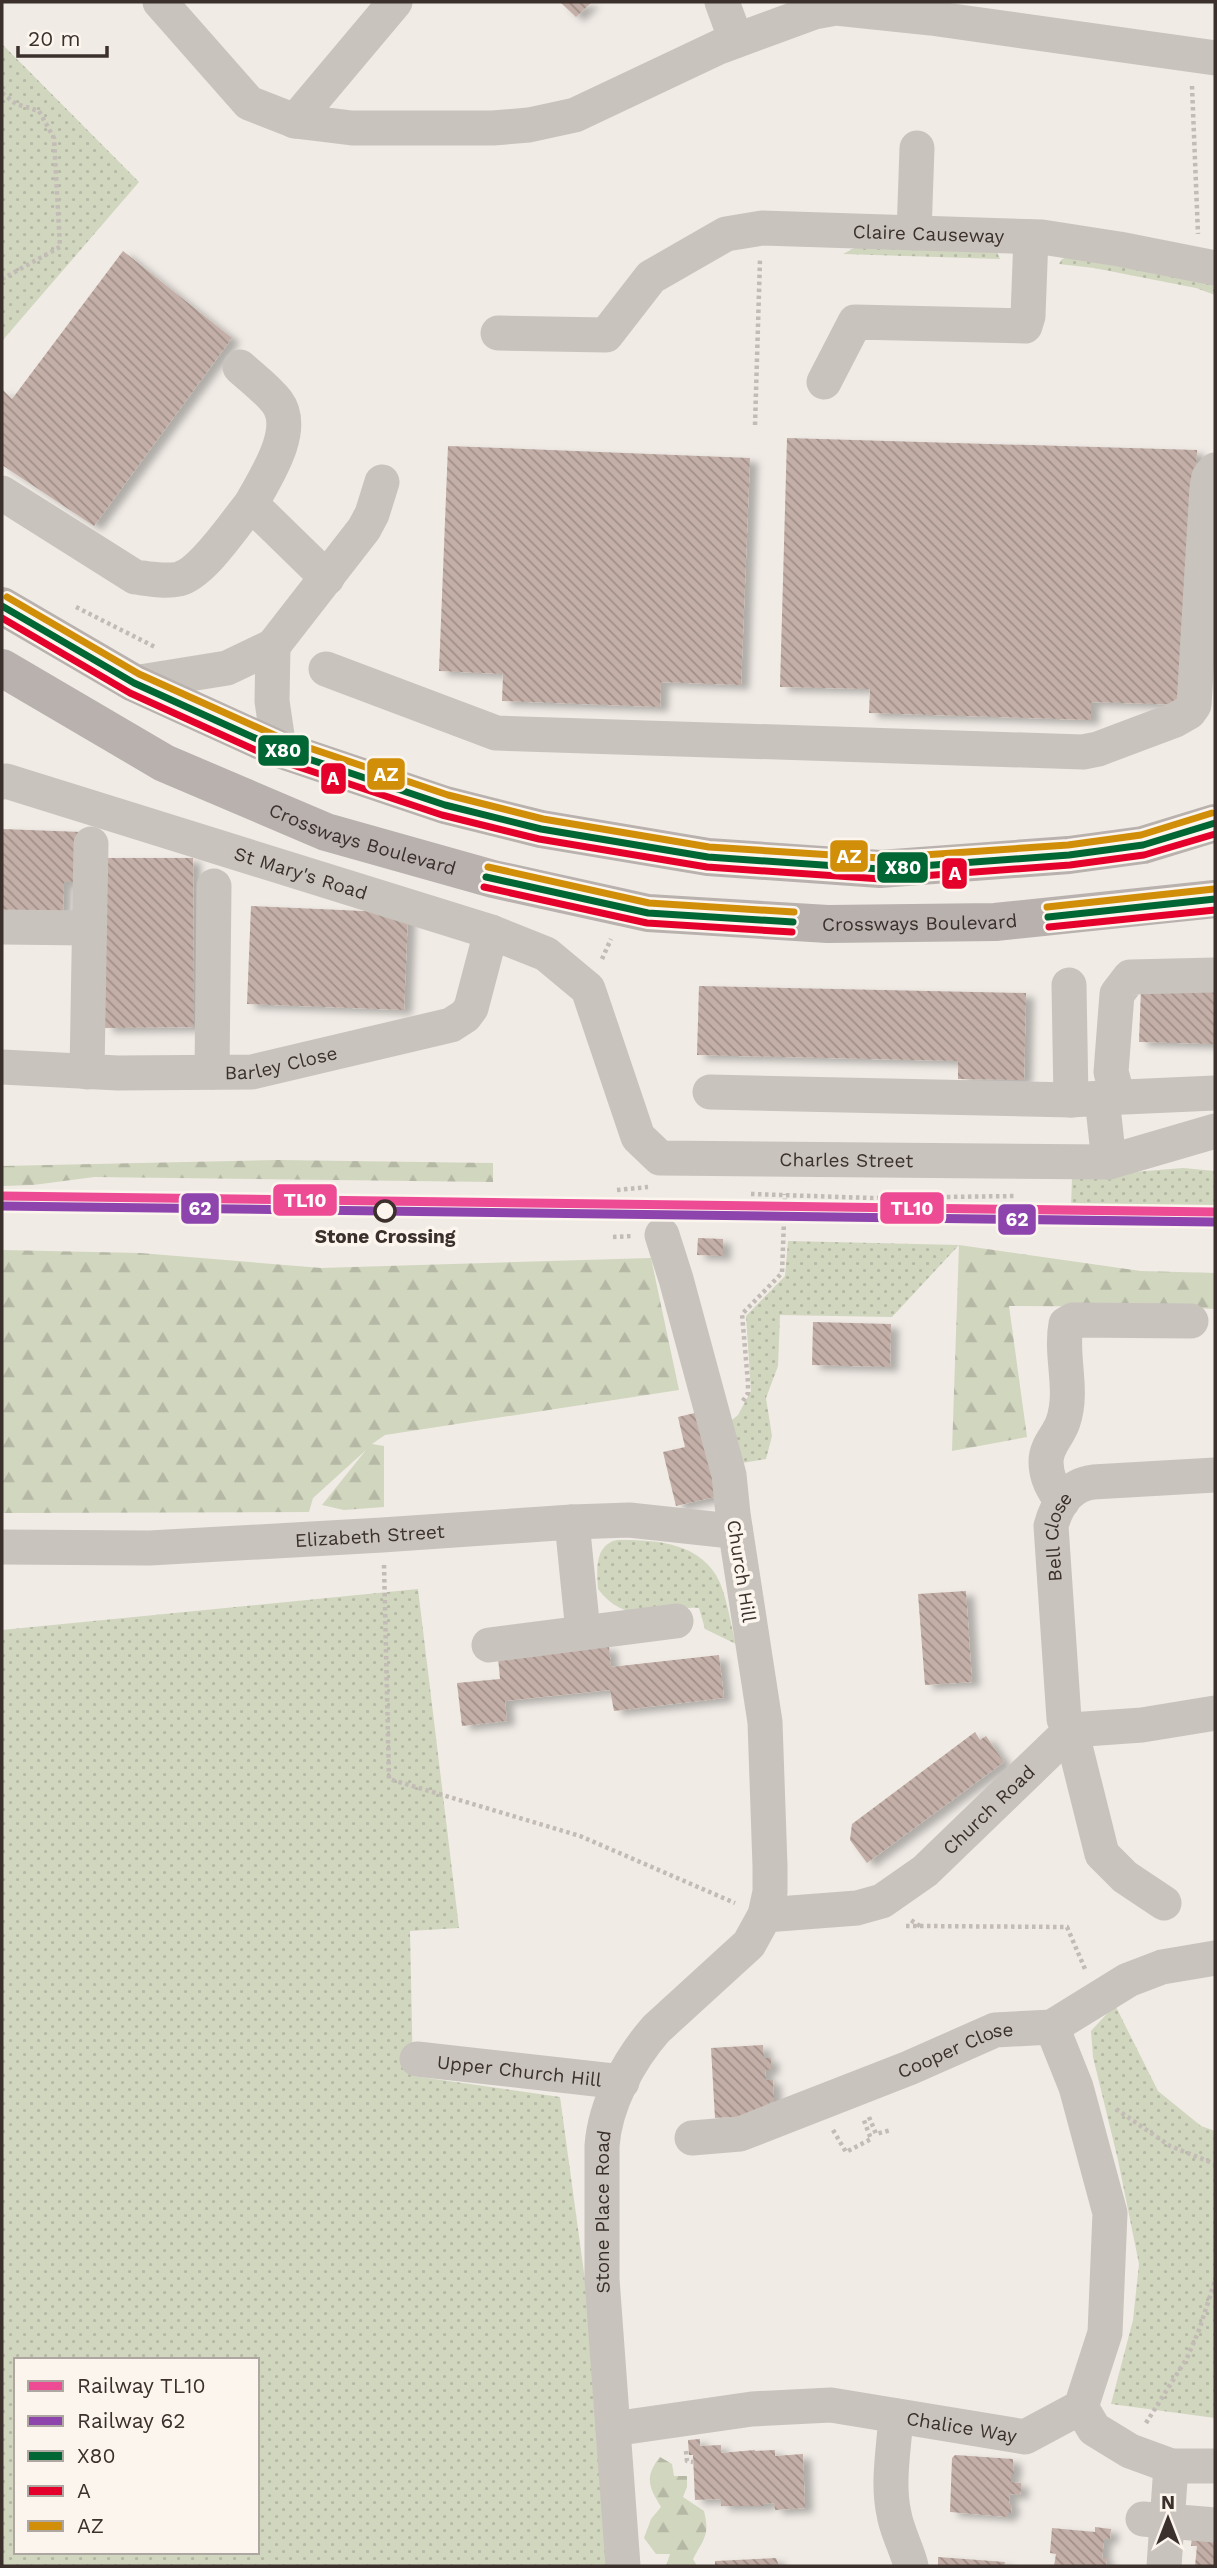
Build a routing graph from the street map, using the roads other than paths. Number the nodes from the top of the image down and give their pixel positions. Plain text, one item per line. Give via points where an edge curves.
1 (160, 2) edge
2 (395, 2) edge
3 (722, 2) edge
4 (938, 10) edge
5 (736, 40) junction
6 (1203, 69) edge
7 (295, 121) junction
8 (917, 158) dead end
9 (914, 233) junction
10 (1031, 237) junction
11 (1205, 266) edge
12 (498, 333) dead end
13 (240, 367) dead end
14 (824, 382) dead end
15 (1215, 470) edge
16 (382, 482) dead end
17 (2, 493) edge
18 (251, 504) junction
19 (327, 578) junction
20 (2, 606) edge
21 (273, 646) junction
22 (2, 668) edge
23 (326, 669) dead end
24 (134, 683) junction
25 (279, 749) junction
26 (2, 782) edge
27 (1215, 823) edge
28 (90, 844) dead end
29 (215, 886) dead end
30 (1215, 899) edge
31 (2, 927) edge
32 (89, 928) junction
33 (491, 932) junction
34 (1215, 975) edge
35 (1069, 985) dead end
36 (588, 989) joint
37 (2, 1067) edge
38 (87, 1072) junction
39 (212, 1072) junction
40 (710, 1092) dead end
41 (1215, 1093) edge
42 (1097, 1099) junction
43 (1215, 1131) edge
44 (1109, 1161) junction
45 (662, 1235) dead end
46 (1191, 1321) dead end
47 (1215, 1475) edge
48 (1062, 1502) junction
49 (572, 1522) junction
50 (735, 1529) junction
51 (2, 1547) edge
52 (676, 1620) dead end
53 (583, 1632) junction
54 (489, 1645) dead end
55 (1215, 1713) edge
56 (1071, 1730) junction
57 (1164, 1903) dead end
58 (765, 1915) junction
59 (1215, 1958) edge
60 (1052, 2027) junction
61 (416, 2059) dead end
62 (622, 2082) junction
63 (692, 2138) dead end
64 (1081, 2407) junction
65 (896, 2416) junction
66 (612, 2429) junction
67 (1171, 2466) junction
68 (1215, 2466) edge
69 (1155, 2520) junction
70 (1215, 2525) edge
71 (622, 2566) edge
72 (911, 2566) edge
73 (1164, 2566) edge

1 - 7 street via 249,103
2 - 7 street
3 - 5 street
4 - 5 street via 836,8
4 - 6 street
5 - 7 street via 575,115 529,125 352,128
8 - 9 street
9 - 10 street, Claire Causeway
9 - 12 street, Claire Causeway via 762,228 726,234 651,277 606,335
10 - 11 street, Claire Causeway
10 - 14 street via 1025,326 855,322
13 - 18 street via 278,403 285,422 280,447
15 - 23 street via 1207,487 1194,705 1175,720 1091,751 496,733
16 - 19 street via 364,529
17 - 18 street via 135,577 156,580 181,578 199,567
18 - 19 street
19 - 21 street
20 - 24 main road
21 - 24 street via 227,668
21 - 25 street via 272,701
22 - 30 main road, Crossways Boulevard via 164,763 326,832 493,879 648,913 828,924 995,922
24 - 25 main road
25 - 27 main road via 445,805 517,823 708,857 880,869 1143,845
26 - 33 street, St Mary's Road
28 - 32 street
29 - 39 street
31 - 32 street
32 - 38 street
33 - 36 street, St Mary's Road via 546,954
33 - 39 street, Barley Close via 471,1008 456,1022 252,1072
34 - 42 street via 1130,977 1118,994 1111,1072
35 - 42 street
36 - 44 street, Charles Street via 638,1137 660,1158
37 - 38 street, Barley Close
38 - 39 street, Barley Close
40 - 42 street
41 - 42 street
42 - 44 street
43 - 44 street, Charles Street
45 - 50 street, Church Hill via 718,1427
46 - 48 street via 1073,1320 1066,1324 1066,1409 1046,1460 1049,1481
47 - 48 street, Bell Close via 1086,1483
48 - 56 street, Bell Close via 1051,1534 1064,1719
49 - 50 street, Elizabeth Street via 640,1521
49 - 51 street, Elizabeth Street via 150,1548
49 - 53 street
50 - 58 street, Church Hill via 766,1732 770,1892
52 - 53 street
53 - 54 street
55 - 56 street
56 - 57 street, Bell Close via 1102,1854 1125,1877
56 - 58 street, Church Road via 925,1871 892,1896 857,1908
58 - 62 street, Stone Place Road via 749,1944 651,2035
59 - 60 street, Cooper Close via 1162,1967 1128,1980
60 - 63 street, Cooper Close via 995,2030 740,2134
60 - 64 street via 1076,2087 1110,2213 1105,2333
61 - 62 street, Upper Church Hill
62 - 66 street, Stone Place Road via 607,2118 602,2146 602,2279
64 - 65 street, Chalice Way via 1025,2437
64 - 67 street via 1094,2429 1129,2451
65 - 66 street, Chalice Way via 831,2406 752,2409
65 - 72 street via 891,2494
66 - 71 street, Stone Place Road
67 - 68 street
67 - 69 street
69 - 70 street
69 - 73 street

